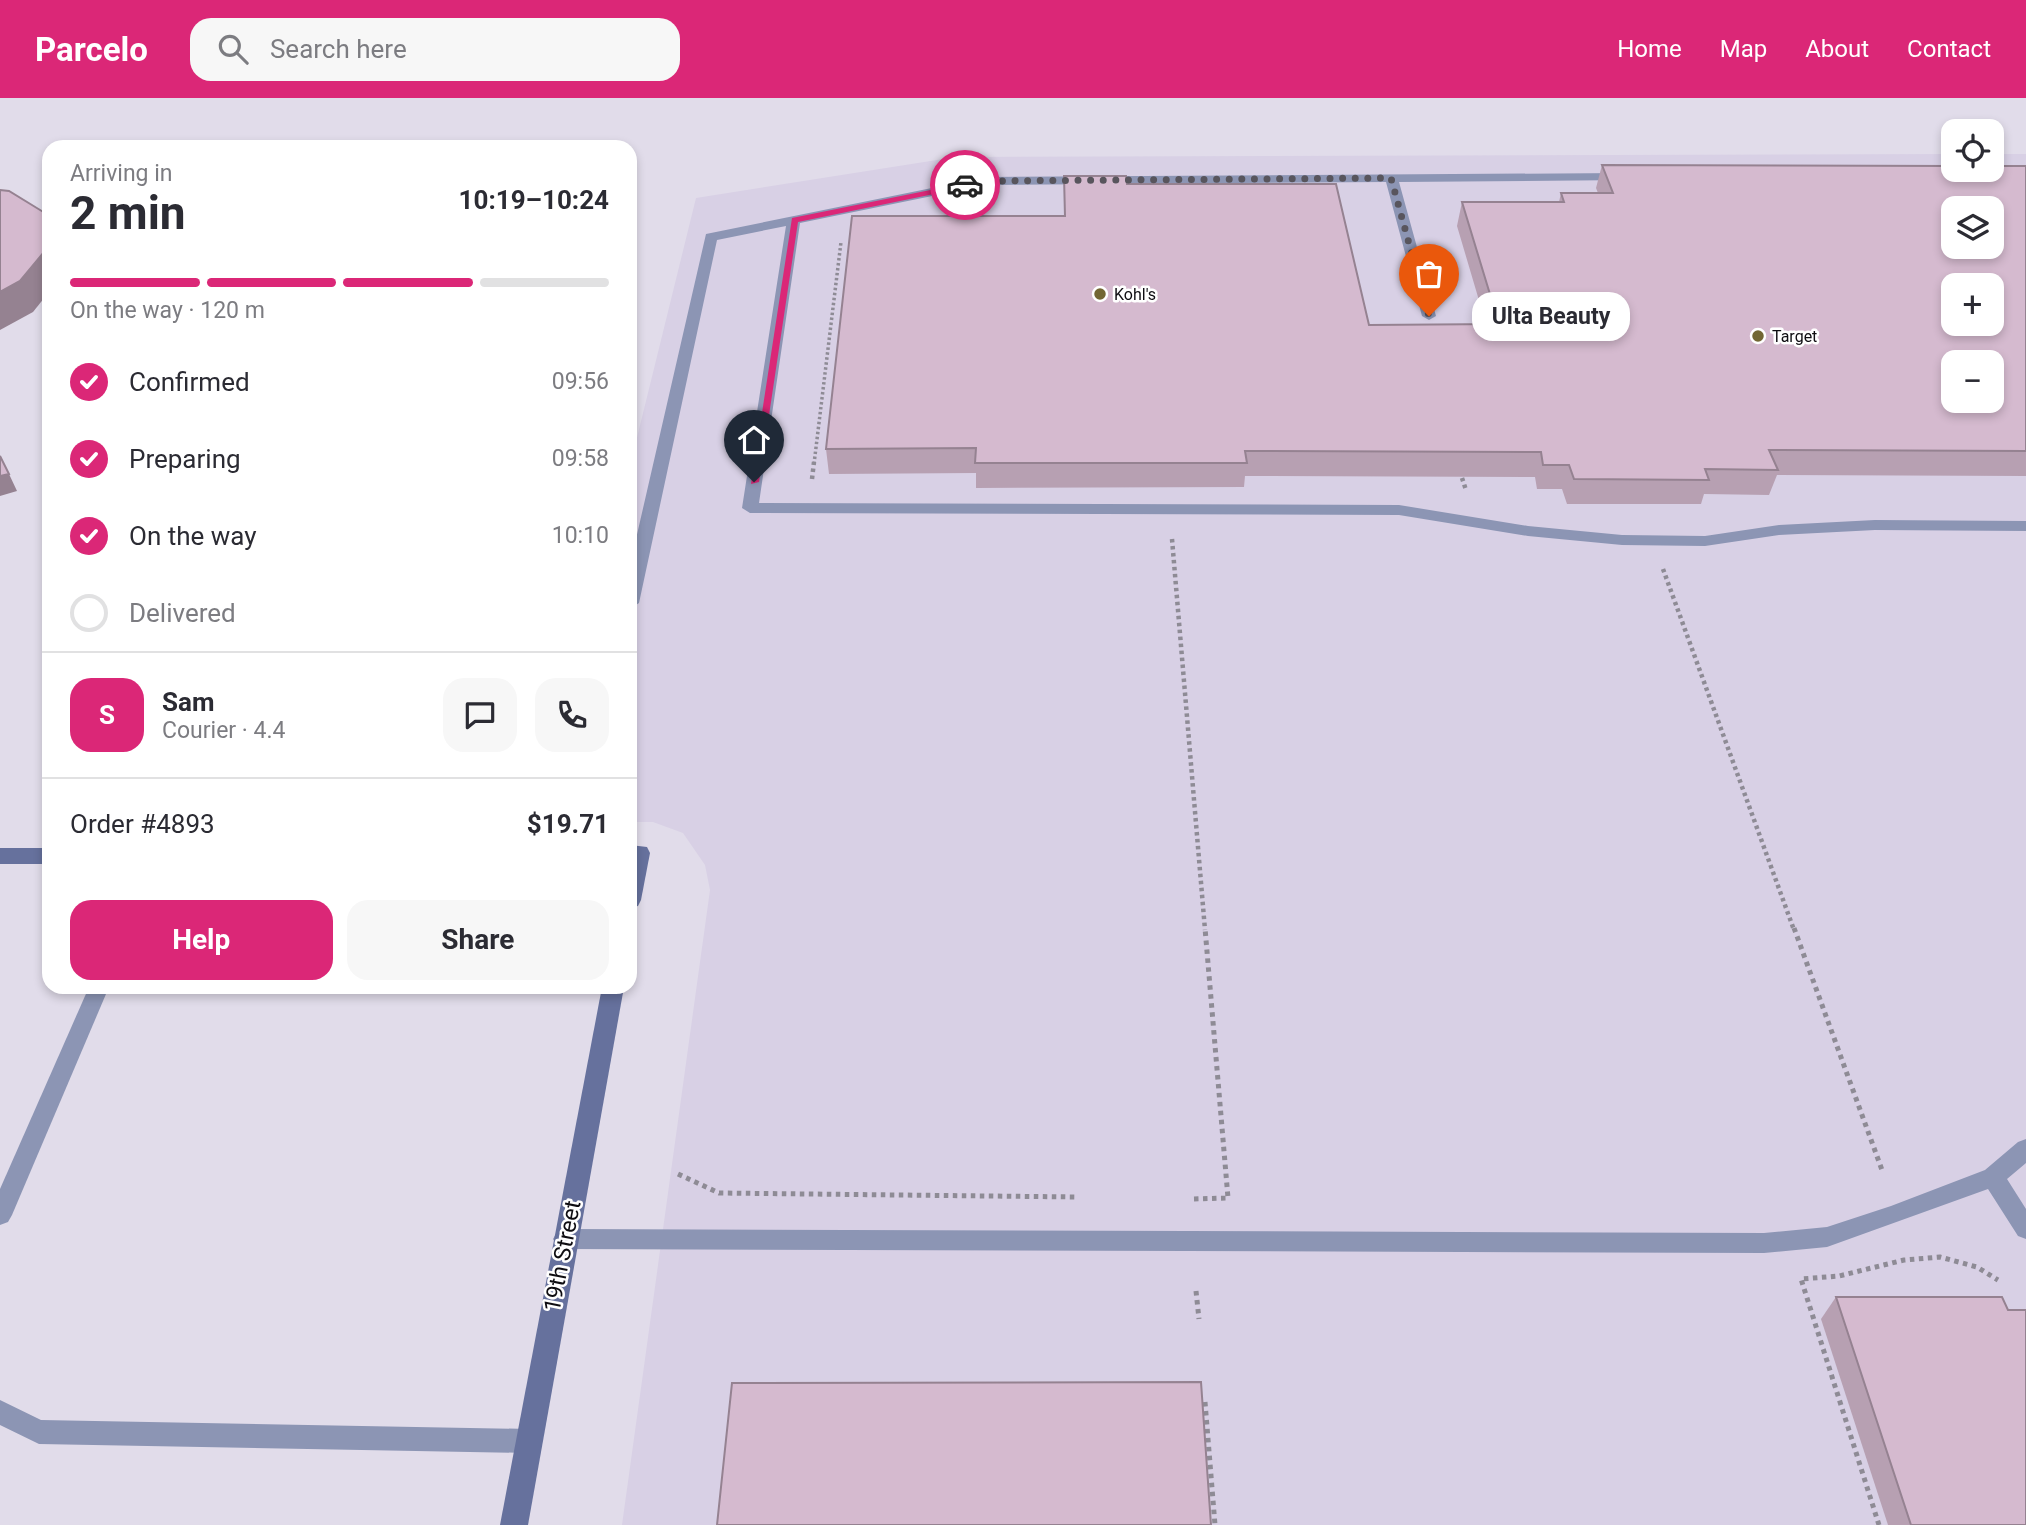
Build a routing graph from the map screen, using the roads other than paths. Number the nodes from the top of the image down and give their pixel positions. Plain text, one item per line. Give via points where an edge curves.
1 (1639, 177) edge
2 (1391, 178) junction
3 (794, 220) junction
4 (1429, 316) dead end
5 (2026, 526) edge
6 (637, 571) edge
7 (0, 856) edge
8 (42, 856) edge
9 (96, 994) edge
10 (612, 994) edge
11 (2026, 1149) edge
12 (1993, 1177) junction
13 (0, 1215) edge
14 (2026, 1229) edge
15 (565, 1239) junction
16 (0, 1412) edge
17 (528, 1441) junction
18 (514, 1525) edge

1 - 2 lane
2 - 3 lane via 986,181
2 - 4 lane
3 - 5 lane via 750,508 1399,510 1622,540 1705,541 1779,530 1875,525
3 - 6 lane via 711,237
7 - 8 main road
9 - 13 lane
10 - 15 main road, 19th Street
11 - 12 lane
12 - 14 lane
12 - 15 lane via 1827,1237 1764,1243
15 - 17 main road, 19th Street
16 - 17 lane via 39,1432
17 - 18 main road, 19th Street

